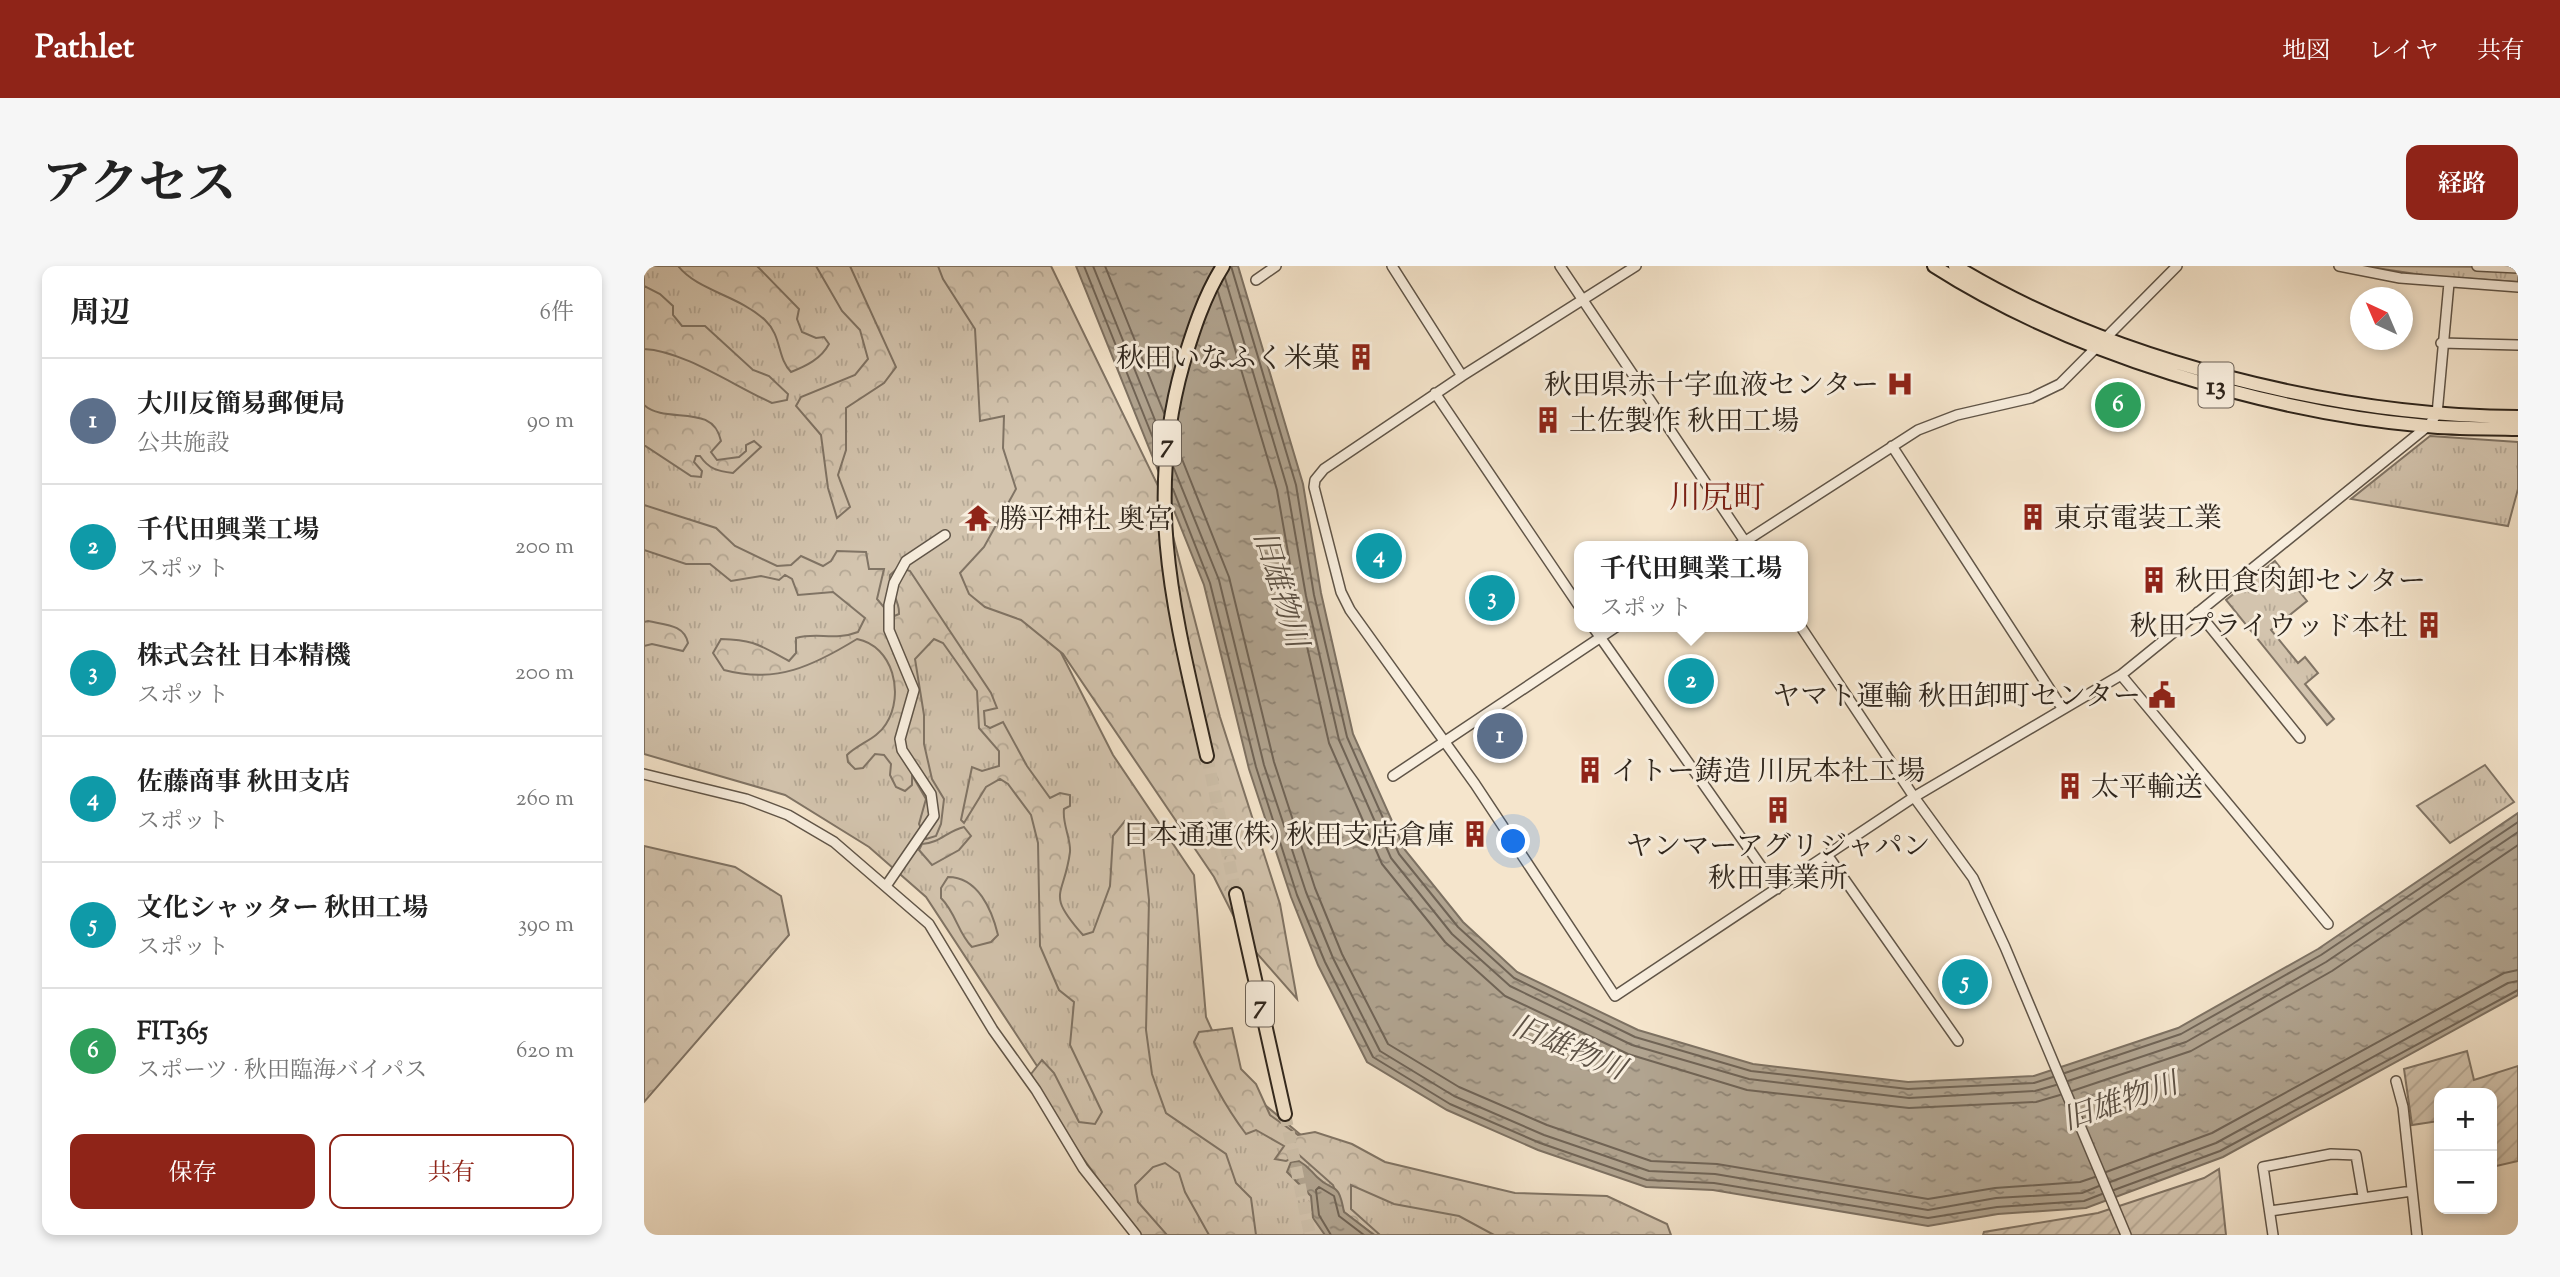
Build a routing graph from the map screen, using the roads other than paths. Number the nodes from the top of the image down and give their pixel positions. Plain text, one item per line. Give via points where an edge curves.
1 (1223, 266) edge
2 (1276, 266) edge
3 (1392, 266) edge
4 (1560, 266) edge
5 (1636, 266) edge
6 (1934, 266) edge
7 (1955, 266) edge
8 (2177, 266) edge
9 (2339, 266) edge
10 (2477, 266) edge
11 (2518, 268) edge
12 (1256, 280) dead end
13 (2449, 283) junction
14 (2518, 287) edge
15 (1584, 301) junction
16 (2104, 343) junction
17 (2441, 343) junction
18 (2518, 345) edge
19 (1462, 376) junction
20 (1435, 393) junction
21 (2437, 414) junction
22 (2518, 417) edge
23 (2428, 426) junction
24 (2518, 429) edge
25 (1892, 446) junction
26 (946, 535) dead end
27 (1741, 541) edge
28 (1750, 541) edge
29 (1574, 599) edge
30 (2198, 612) junction
31 (1596, 632) edge
32 (1608, 632) edge
33 (1804, 632) edge
34 (1600, 637) junction
35 (2121, 674) junction
36 (2062, 708) junction
37 (2300, 738) dead end
38 (1446, 743) junction
39 (1207, 756) tunnel mouth
40 (644, 774) edge
41 (1393, 776) dead end
42 (1914, 797) junction
43 (1828, 856) junction
44 (886, 886) junction
45 (1777, 889) junction
46 (1236, 894) tunnel mouth
47 (2328, 924) dead end
48 (1958, 1041) dead end
49 (2396, 1081) dead end
50 (1285, 1114) tunnel mouth
51 (2412, 1191) junction
52 (2363, 1196) junction
53 (2270, 1211) junction
54 (2125, 1232) edge
55 (1136, 1235) edge
56 (2273, 1235) edge
57 (2417, 1235) edge

1 - 39 highway, 7 via 1193,330 1168,434 1163,507 1179,628
2 - 12 street
3 - 19 street
4 - 15 street
5 - 15 street
6 - 16 highway, 13 via 1999,304
7 - 16 highway, 13
8 - 16 street
9 - 13 street
10 - 11 street
13 - 14 street
13 - 17 street
15 - 19 street
15 - 27 street
16 - 21 highway, 13 via 2281,390
16 - 23 highway, 13 via 2264,398
16 - 25 street via 2048,392 1948,418
17 - 18 street
17 - 21 street
19 - 20 street
20 - 29 street
20 - 38 street via 1324,469 1314,487 1345,601
21 - 22 highway, 13
21 - 23 street
23 - 24 highway, 13
23 - 30 street
25 - 28 street
25 - 36 street
26 - 44 street via 906,561 889,605 889,630 914,690 900,739 902,750 931,794 934,816
30 - 35 street
30 - 37 street
31 - 34 street
32 - 34 street
33 - 42 street
34 - 38 street
34 - 45 street
35 - 36 street
35 - 47 street
36 - 42 street
38 - 41 street
38 - 45 street via 1615,996
40 - 44 street via 746,799 788,815 834,842
42 - 43 street
42 - 54 street via 1973,878
43 - 45 street
43 - 48 street
44 - 55 street via 929,923 942,941 993,1031 1036,1090 1070,1149
46 - 50 highway, 7
49 - 51 street
51 - 52 street
51 - 57 street
52 - 53 street
52 - 53 street via 2356,1155 2331,1154 2263,1167
53 - 56 street

